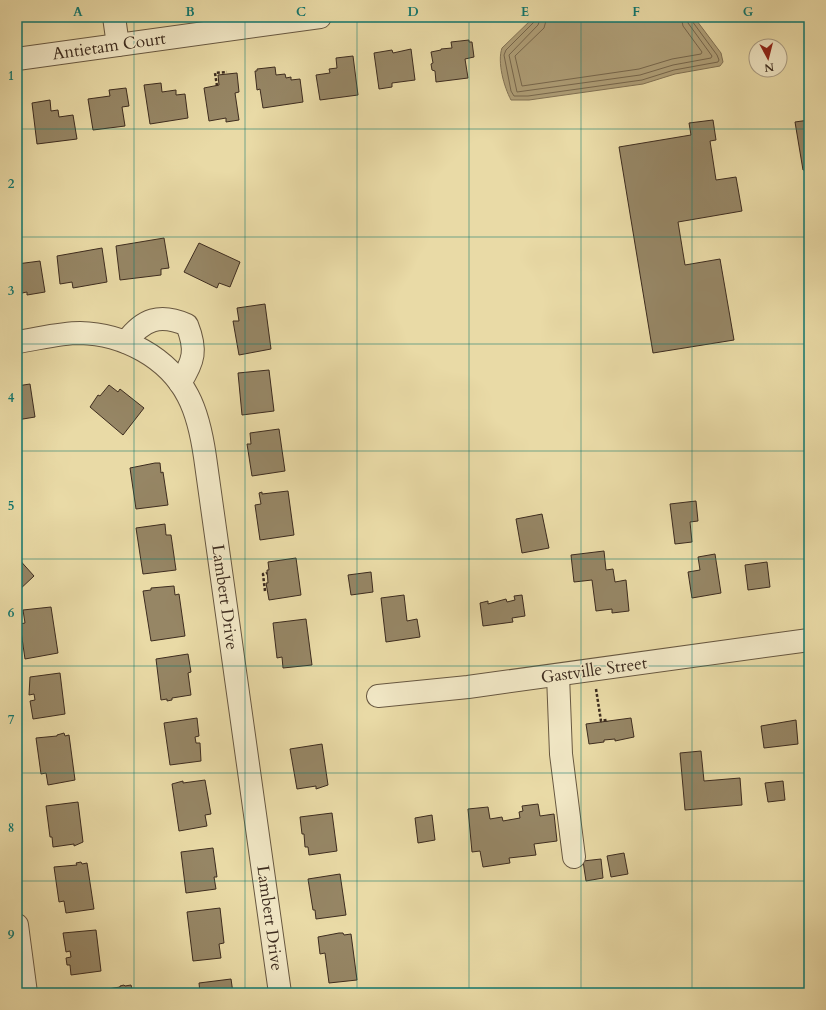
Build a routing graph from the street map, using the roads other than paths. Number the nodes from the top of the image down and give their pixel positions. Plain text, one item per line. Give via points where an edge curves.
1 (114, 17) edge
2 (320, 17) edge
3 (118, 45) junction
4 (17, 59) edge
5 (17, 342) edge
6 (126, 342) junction
7 (180, 383) junction
8 (809, 640) edge
9 (558, 675) junction
10 (378, 696) dead end
11 (574, 857) dead end
12 (17, 925) edge
13 (26, 993) edge
14 (280, 993) edge

1 - 3 street
2 - 3 street, Antietam Court
3 - 4 street, Antietam Court
5 - 6 street, Lambert Drive via 79,333 97,334
6 - 7 street, Lambert Drive via 159,361
6 - 7 street via 135,330 152,320 170,319 186,325 193,340 193,354
7 - 14 street, Lambert Drive via 196,413 205,457
8 - 9 street, Gastville Street
9 - 10 street, Gastville Street
9 - 11 street via 561,754
12 - 13 street

